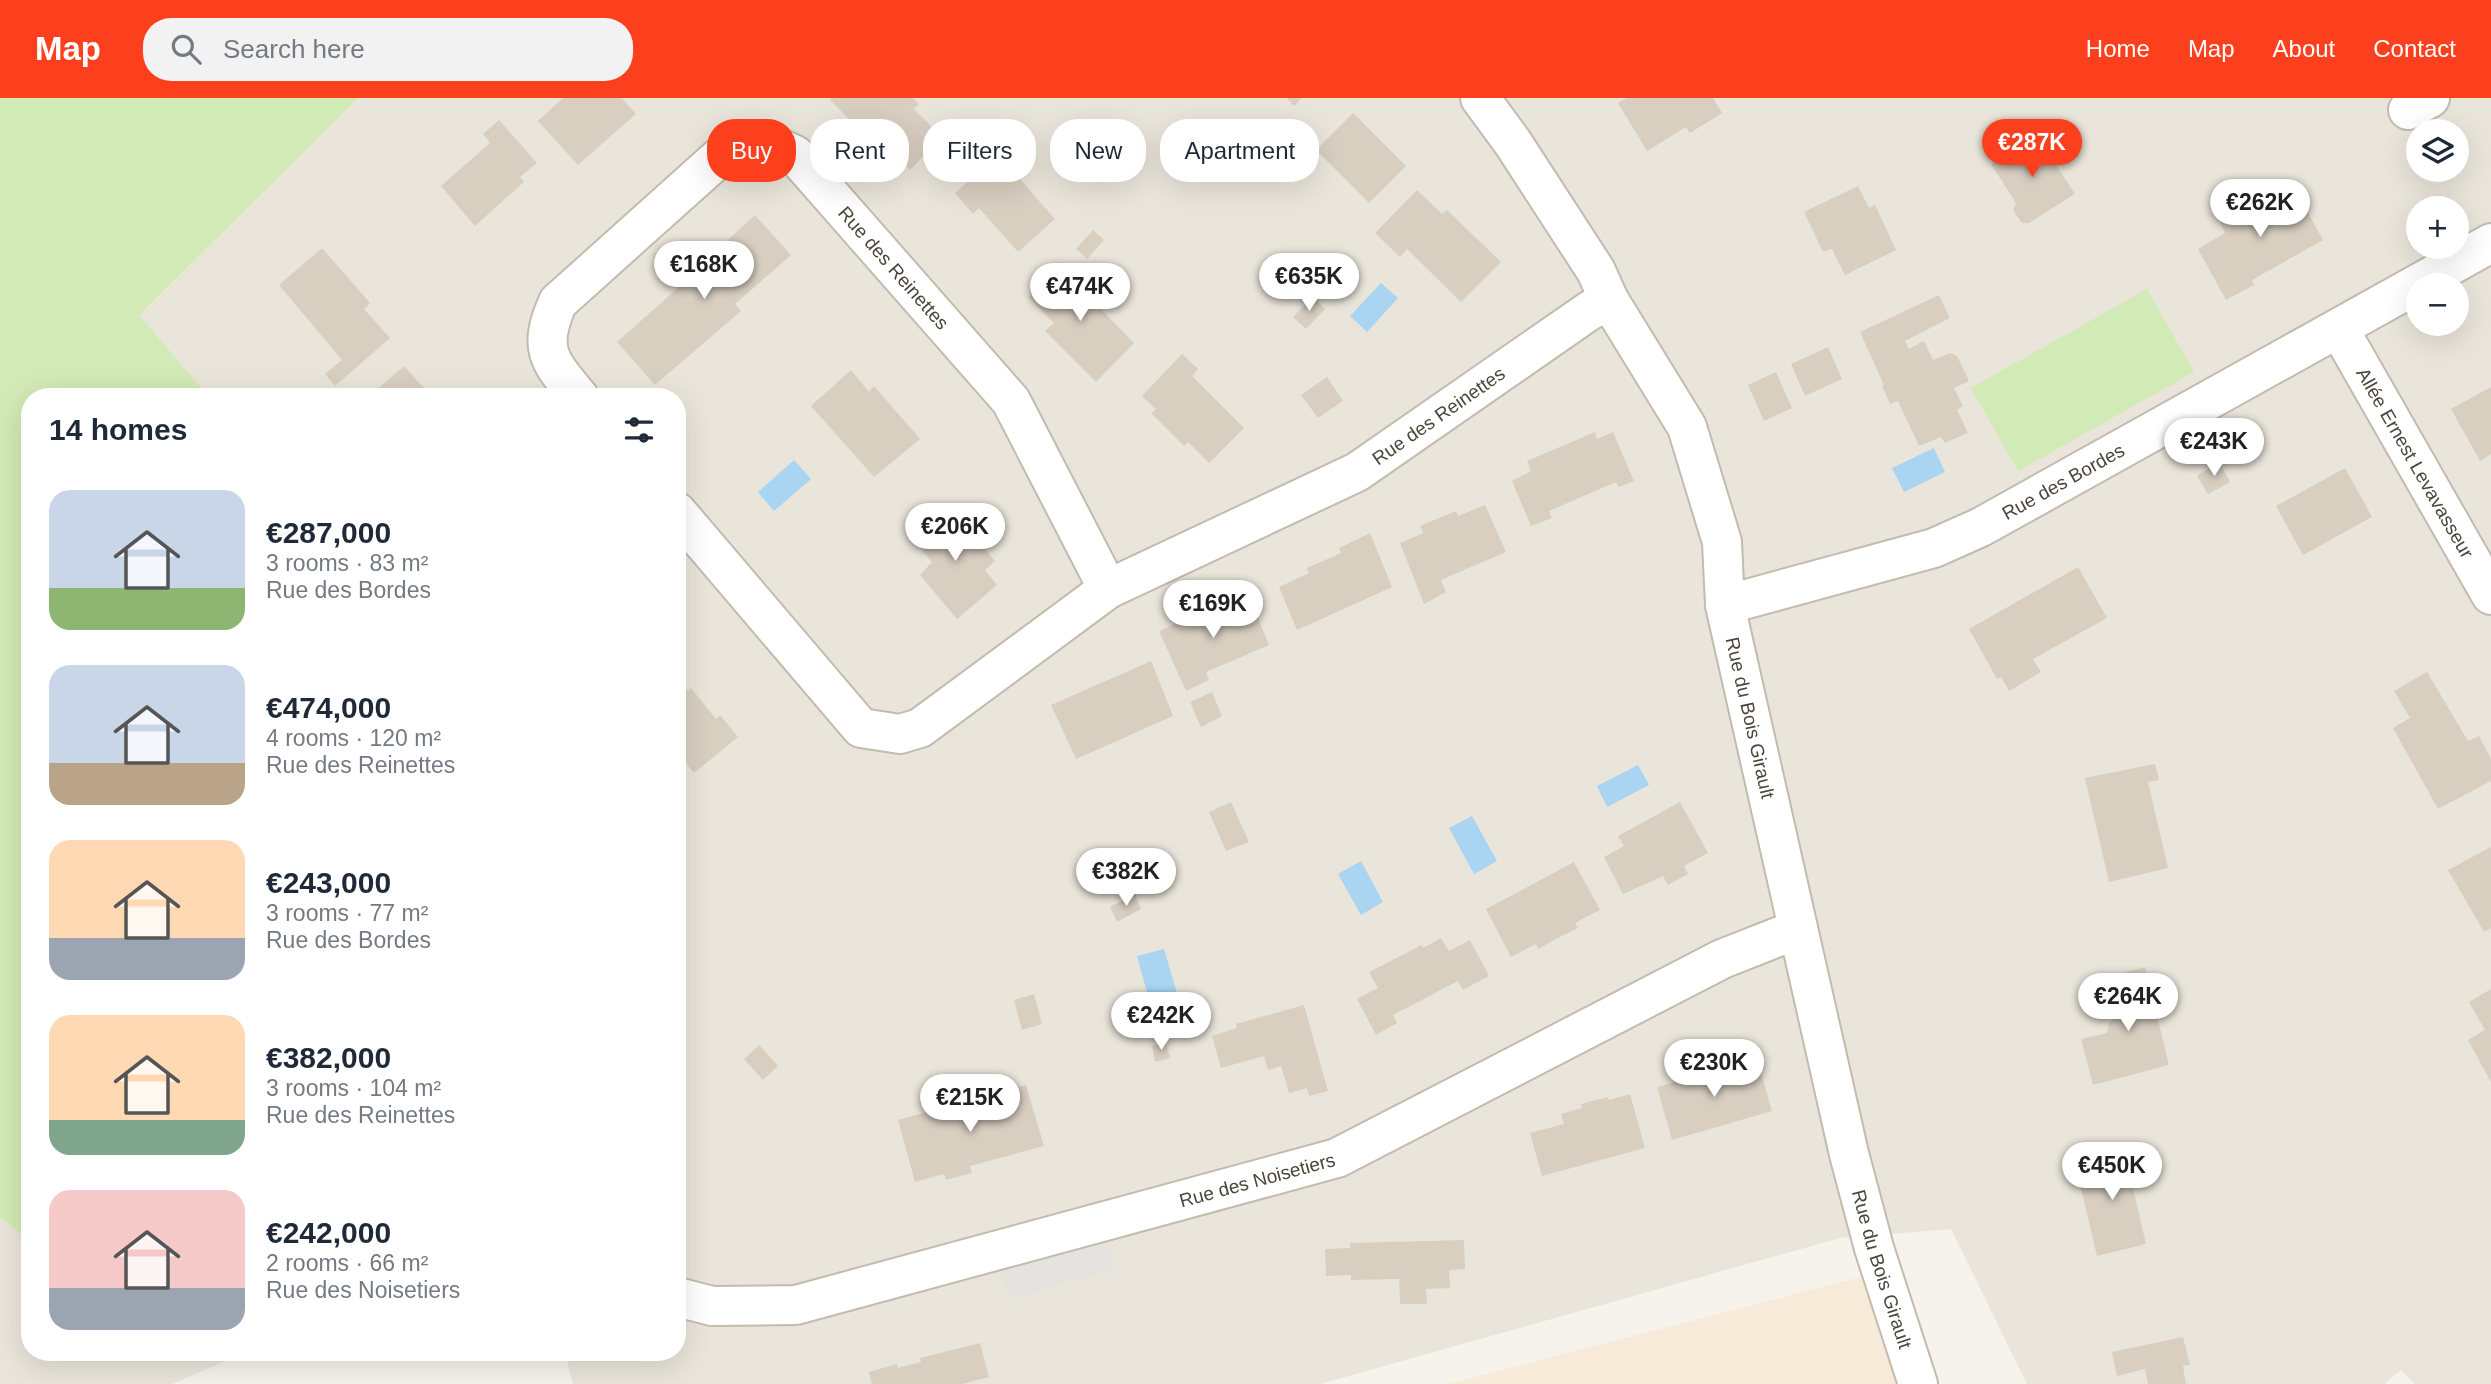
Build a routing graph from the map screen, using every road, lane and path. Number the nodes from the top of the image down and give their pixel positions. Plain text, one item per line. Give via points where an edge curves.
1 (1480, 98) edge
2 (2491, 243) edge
3 (1609, 300) junction
4 (2339, 329) junction
5 (571, 388) edge
6 (686, 523) edge
7 (1108, 589) junction
8 (2491, 595) edge
9 (1725, 605) junction
10 (1798, 929) junction
11 (686, 1299) edge
12 (1918, 1384) edge

1 - 3 street, Rue du Bois Girault via 1596,271
2 - 4 street, Rue des Bordes
3 - 7 street, Rue des Reinettes via 1357,472
3 - 9 street, Rue du Bois Girault via 1686,427 1722,542
4 - 8 street, Allée Ernest Levavasseur
4 - 9 street, Rue des Bordes via 1946,543
5 - 7 street, Rue des Reinettes via 552,365 547,340 558,302 732,146 755,142 777,146 794,155 1011,401
6 - 7 street, Rue des Reinettes via 861,728 881,732 900,734 920,728
9 - 10 street, Rue du Bois Girault
10 - 11 street, Rue des Noisetiers via 1722,959 1337,1158 796,1305 712,1306
10 - 12 street, Rue du Bois Girault via 1849,1154

